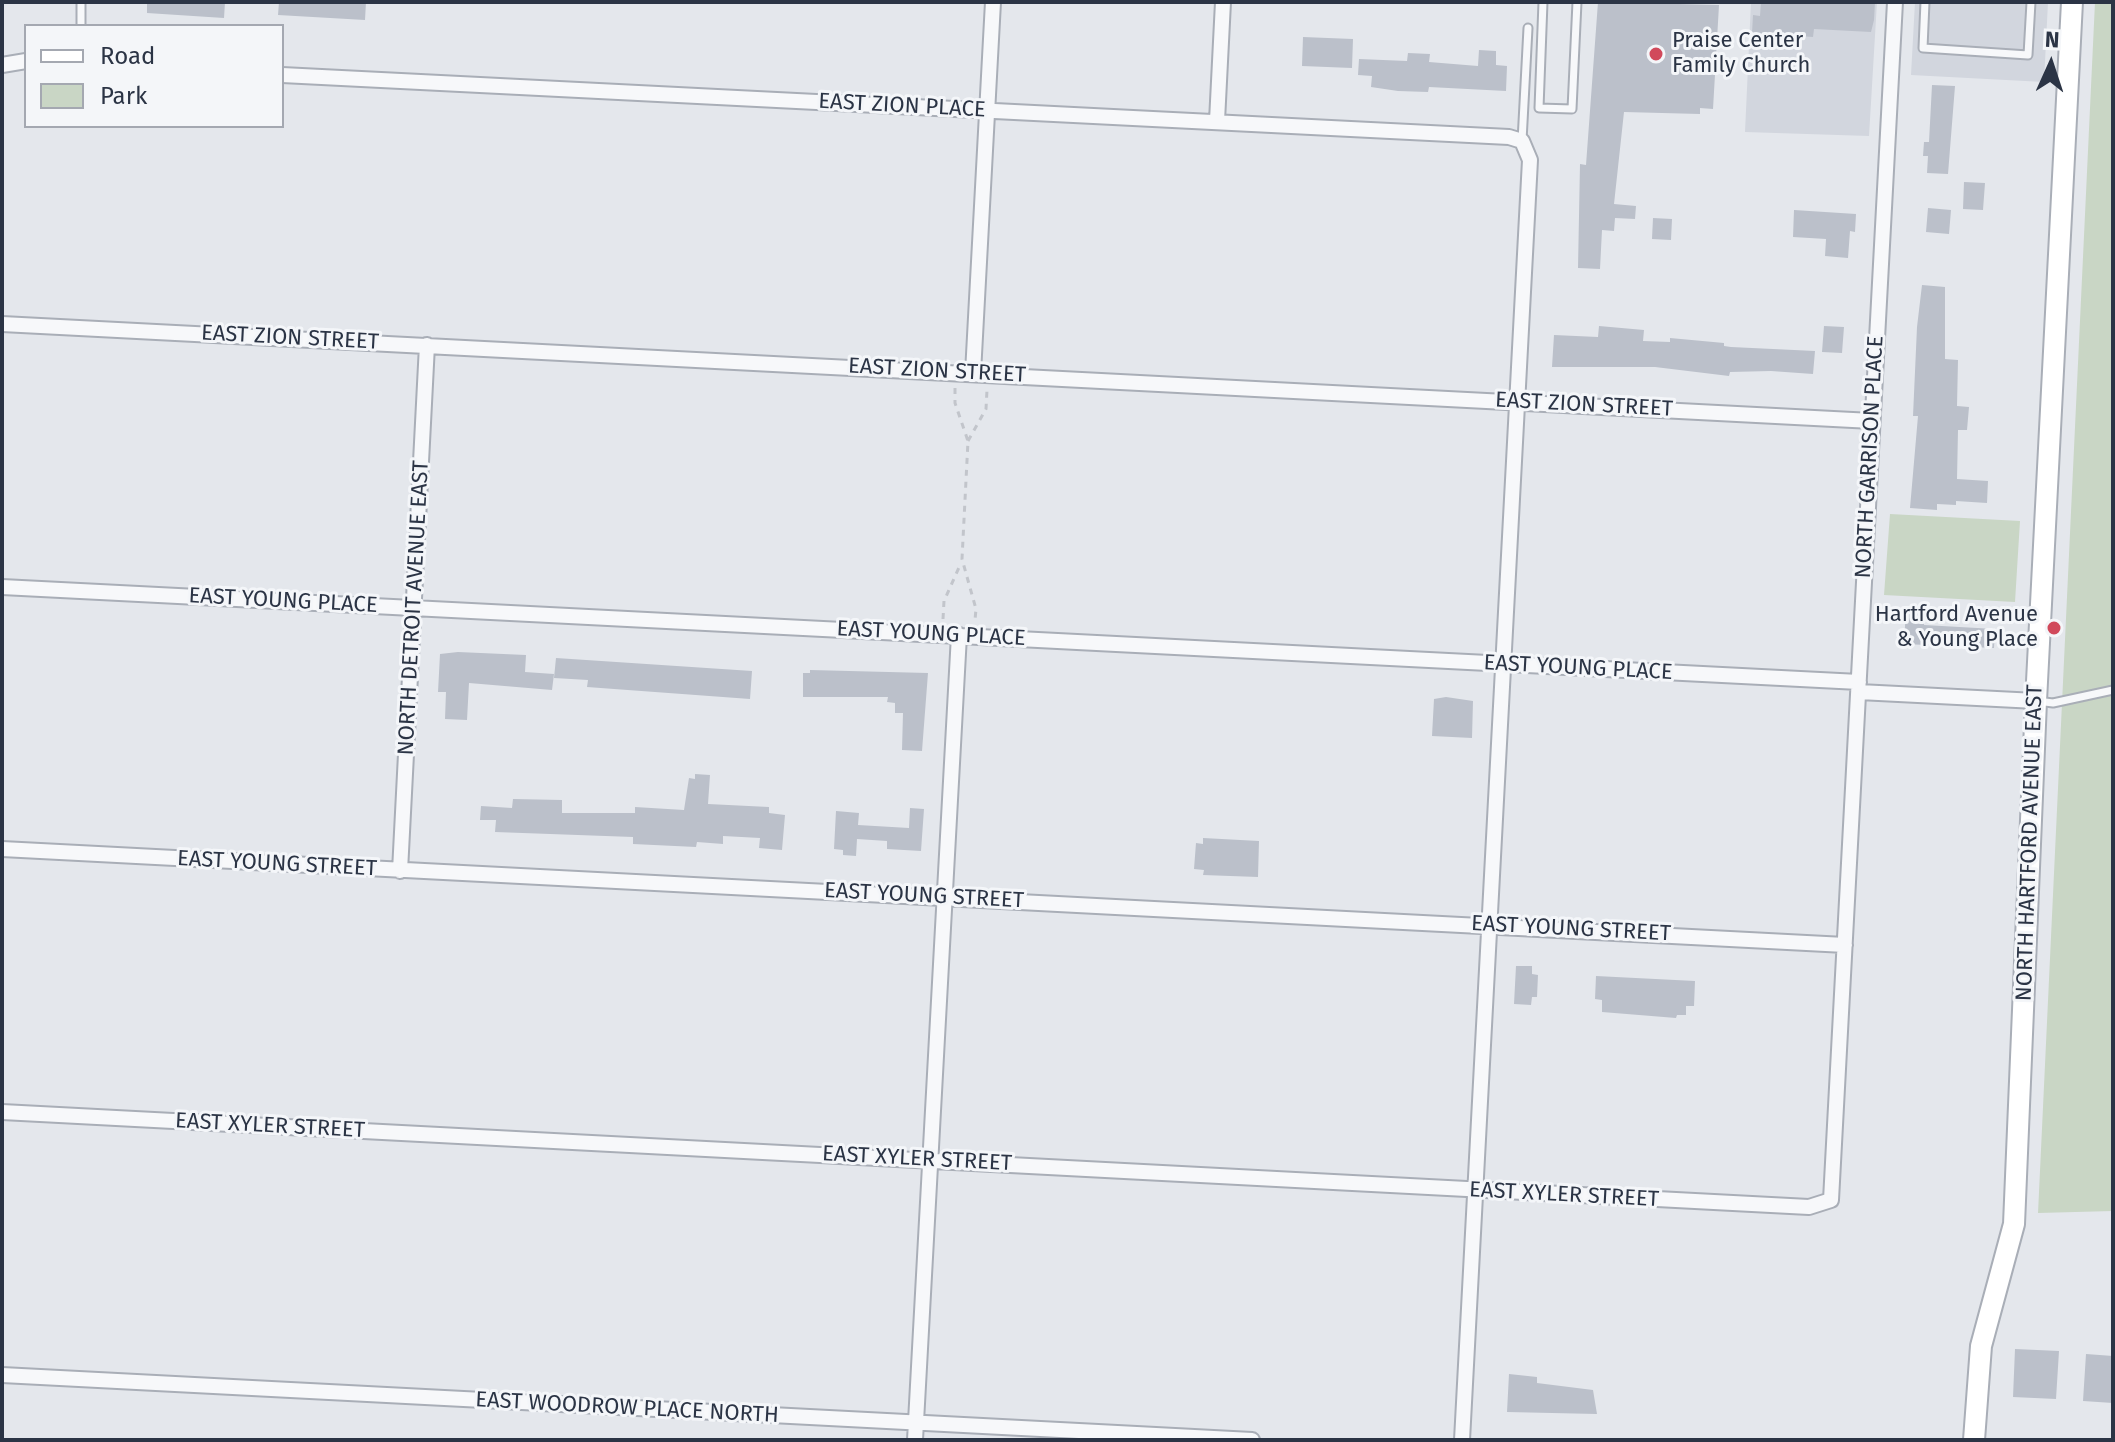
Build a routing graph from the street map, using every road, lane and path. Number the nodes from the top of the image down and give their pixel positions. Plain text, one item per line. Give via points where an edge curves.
1 (81, 2) edge
2 (993, 2) edge
3 (1223, 2) edge
4 (1543, 2) edge
5 (1577, 2) edge
6 (1895, 2) edge
7 (1925, 2) edge
8 (2031, 2) edge
9 (2072, 2) edge
10 (81, 24) edge
11 (1528, 28) dead end
12 (24, 61) edge
13 (2, 65) edge
14 (284, 75) edge
15 (986, 111) junction
16 (1217, 121) junction
17 (1522, 141) junction
18 (2, 324) edge
19 (427, 345) junction
20 (973, 373) junction
21 (1517, 402) junction
22 (955, 403) dead end
23 (986, 409) dead end
24 (1872, 421) junction
25 (968, 441) junction
26 (962, 559) junction
27 (2, 587) edge
28 (944, 601) dead end
29 (415, 607) junction
30 (976, 609) dead end
31 (959, 635) junction
32 (1505, 665) junction
33 (1859, 687) junction
34 (2113, 690) edge
35 (2036, 701) junction
36 (2, 849) edge
37 (400, 871) junction
38 (946, 897) junction
39 (1490, 924) junction
40 (1845, 945) junction
41 (2, 1112) edge
42 (931, 1159) junction
43 (1476, 1190) junction
44 (1831, 1200) joint
45 (2, 1375) edge
46 (916, 1423) junction
47 (1168, 1438) edge
48 (915, 1440) edge
49 (1252, 1440) edge
50 (1462, 1440) edge
51 (1974, 1440) edge

1 - 10 lane
2 - 15 street
3 - 16 street
4 - 5 lane via 1539,108 1572,109
6 - 24 street, NORTH GARRISON PLACE
7 - 8 lane via 1923,48 2028,55
9 - 35 street, NORTH HARTFORD AVENUE EAST
11 - 17 lane
12 - 13 street
14 - 15 street, EAST ZION PLACE
15 - 16 street, EAST ZION PLACE
15 - 20 street
16 - 17 street, EAST ZION PLACE
17 - 21 street via 1530,160
18 - 19 street, EAST ZION STREET
19 - 20 street, EAST ZION STREET
19 - 29 street, NORTH DETROIT AVENUE EAST
20 - 21 street, EAST ZION STREET
21 - 24 street, EAST ZION STREET
21 - 32 street
22 - 25 path
23 - 25 path
24 - 33 street, NORTH GARRISON PLACE
25 - 26 path
26 - 28 path
26 - 30 path
27 - 29 street, EAST YOUNG PLACE
29 - 31 street, EAST YOUNG PLACE
29 - 37 street, NORTH DETROIT AVENUE EAST
31 - 32 street, EAST YOUNG PLACE
31 - 38 street
32 - 33 street, EAST YOUNG PLACE
32 - 39 street
33 - 35 street, EAST YOUNG PLACE
33 - 40 street, NORTH GARRISON PLACE
34 - 35 lane via 2053,703
35 - 51 street, NORTH HARTFORD AVENUE EAST via 2014,1224 1981,1346
36 - 37 street, EAST YOUNG STREET
37 - 38 street, EAST YOUNG STREET
38 - 39 street, EAST YOUNG STREET
38 - 42 street
39 - 40 street, EAST YOUNG STREET
39 - 43 street
40 - 44 street, NORTH GARRISON PLACE
41 - 42 street, EAST XYLER STREET
42 - 43 street, EAST XYLER STREET
42 - 46 street
43 - 44 street, EAST XYLER STREET via 1809,1207
43 - 50 street
45 - 46 street, EAST WOODROW PLACE NORTH
46 - 47 street, EAST WOODROW PLACE NORTH
46 - 48 street
47 - 49 street, EAST WOODROW PLACE NORTH

